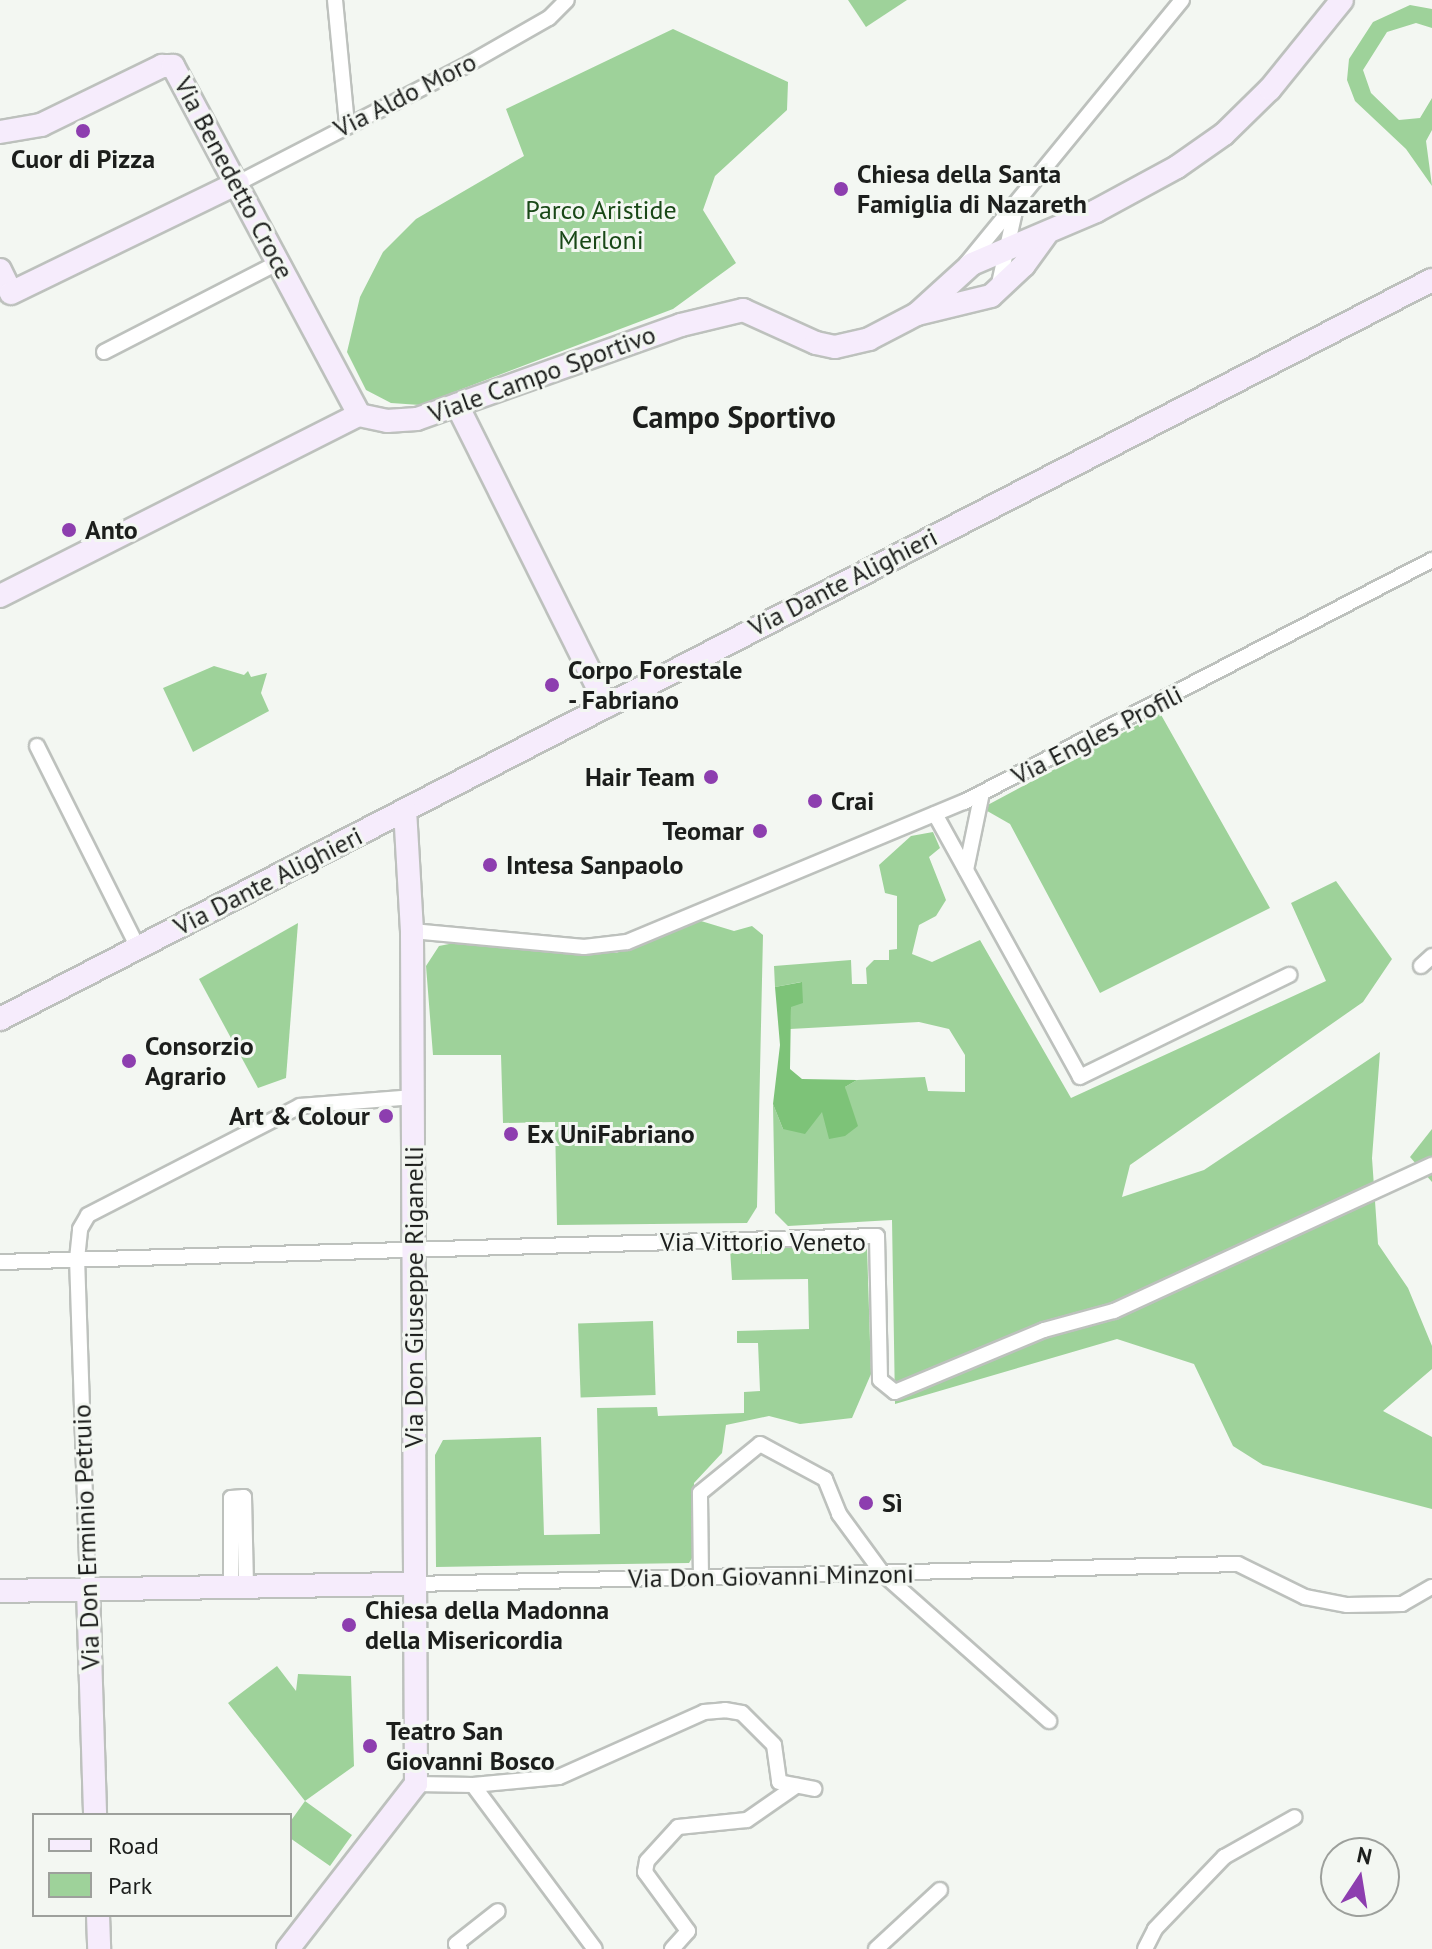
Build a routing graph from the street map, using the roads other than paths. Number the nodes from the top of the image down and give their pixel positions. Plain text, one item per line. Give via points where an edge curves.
1 (335, 0) edge
2 (567, 0) edge
3 (1182, 0) edge
4 (1342, 1) edge
5 (347, 125) junction
6 (0, 132) edge
7 (238, 183) junction
8 (1017, 203) junction
9 (1047, 233) junction
10 (1007, 249) junction
11 (279, 262) junction
12 (0, 270) edge
13 (958, 274) junction
14 (1432, 280) edge
15 (988, 294) junction
16 (917, 314) junction
17 (104, 352) dead end
18 (457, 405) junction
19 (359, 415) junction
20 (1432, 560) edge
21 (0, 596) edge
22 (607, 706) junction
23 (37, 746) dead end
24 (982, 793) junction
25 (405, 810) junction
26 (935, 814) junction
27 (966, 870) junction
28 (412, 931) junction
29 (138, 948) junction
30 (1289, 975) dead end
31 (0, 1019) edge
32 (414, 1097) junction
33 (1432, 1165) edge
34 (415, 1249) junction
35 (77, 1259) junction
36 (0, 1262) edge
37 (883, 1574) junction
38 (701, 1578) junction
39 (415, 1584) junction
40 (238, 1587) junction
41 (1432, 1587) edge
42 (88, 1589) junction
43 (0, 1591) edge
44 (1049, 1721) dead end
45 (416, 1784) junction
46 (473, 1785) junction
47 (796, 1786) junction
48 (814, 1789) dead end
49 (95, 1813) edge
50 (1295, 1817) dead end
51 (940, 1890) dead end
52 (498, 1911) dead end
53 (98, 1917) edge
54 (99, 1949) edge
55 (288, 1949) edge
56 (460, 1949) edge
57 (595, 1949) edge
58 (672, 1949) edge
59 (876, 1949) edge
60 (1145, 1949) edge

1 - 5 street
2 - 5 street, Via Aldo Moro via 549,18
3 - 8 street
4 - 9 street, Viale Campo Sportivo via 1270,89 1224,134 1177,167
5 - 7 street, Via Aldo Moro
6 - 7 street, Via Benedetto Croce via 41,125 167,65 178,70
7 - 11 street, Via Benedetto Croce
7 - 12 street via 11,293
8 - 10 street
8 - 13 street
9 - 10 street, Viale Campo Sportivo
9 - 15 street, Viale Campo Sportivo via 1024,265
10 - 13 street, Viale Campo Sportivo
10 - 15 street
11 - 17 street
11 - 19 street, Via Benedetto Croce
13 - 15 street via 959,291
13 - 16 street, Viale Campo Sportivo
14 - 22 street, Via Dante Alighieri
15 - 16 street, Viale Campo Sportivo
16 - 18 street, Viale Campo Sportivo via 869,339 835,347 806,340 743,310 681,325
18 - 19 street, Viale Campo Sportivo via 417,419
18 - 22 street
19 - 21 street
20 - 24 street, Via Engles Profili
22 - 25 street, Via Dante Alighieri
23 - 29 street
24 - 26 street, Via Engles Profili
24 - 27 street
25 - 28 street, Via Don Giuseppe Riganelli
25 - 29 street, Via Dante Alighieri
26 - 27 street
26 - 28 street, Via Engles Profili via 627,942 584,947
27 - 30 street via 1080,1077
28 - 32 street, Via Don Giuseppe Riganelli
29 - 31 street, Via Dante Alighieri
32 - 34 street, Via Don Giuseppe Riganelli
32 - 35 street, Via Don Erminio Petruio via 300,1106 88,1215 80,1229
33 - 34 street, Via Vittorio Veneto via 1114,1311 1044,1330 895,1392 880,1380 877,1236
34 - 35 street, Via Vittorio Veneto
34 - 39 street, Via Don Giuseppe Riganelli
35 - 36 street, Via Vittorio Veneto
35 - 42 street, Via Don Erminio Petruio
37 - 38 street, Via Don Giovanni Minzoni
37 - 38 street via 839,1514 825,1479 760,1444 700,1493
37 - 41 street, Via Don Giovanni Minzoni via 1238,1564 1305,1597 1373,1607 1402,1604
37 - 44 street
38 - 39 street, Via Don Giovanni Minzoni
39 - 40 street, Via Don Giovanni Minzoni
39 - 45 street, Via Don Giuseppe Riganelli
40 - 40 street via 231,1498 244,1497
40 - 42 street, Via Don Giovanni Minzoni
42 - 43 street, Via Don Giovanni Minzoni
42 - 49 street, Via Don Erminio Petruio
45 - 46 street
45 - 55 street
46 - 47 street via 559,1777 704,1712 725,1710 742,1713 759,1726 774,1745 779,1782
46 - 57 street
47 - 48 street
47 - 58 street via 747,1820 678,1827 647,1861 645,1872 688,1931
50 - 60 street via 1224,1857 1155,1929
51 - 59 street
52 - 56 street via 456,1944
53 - 54 street

